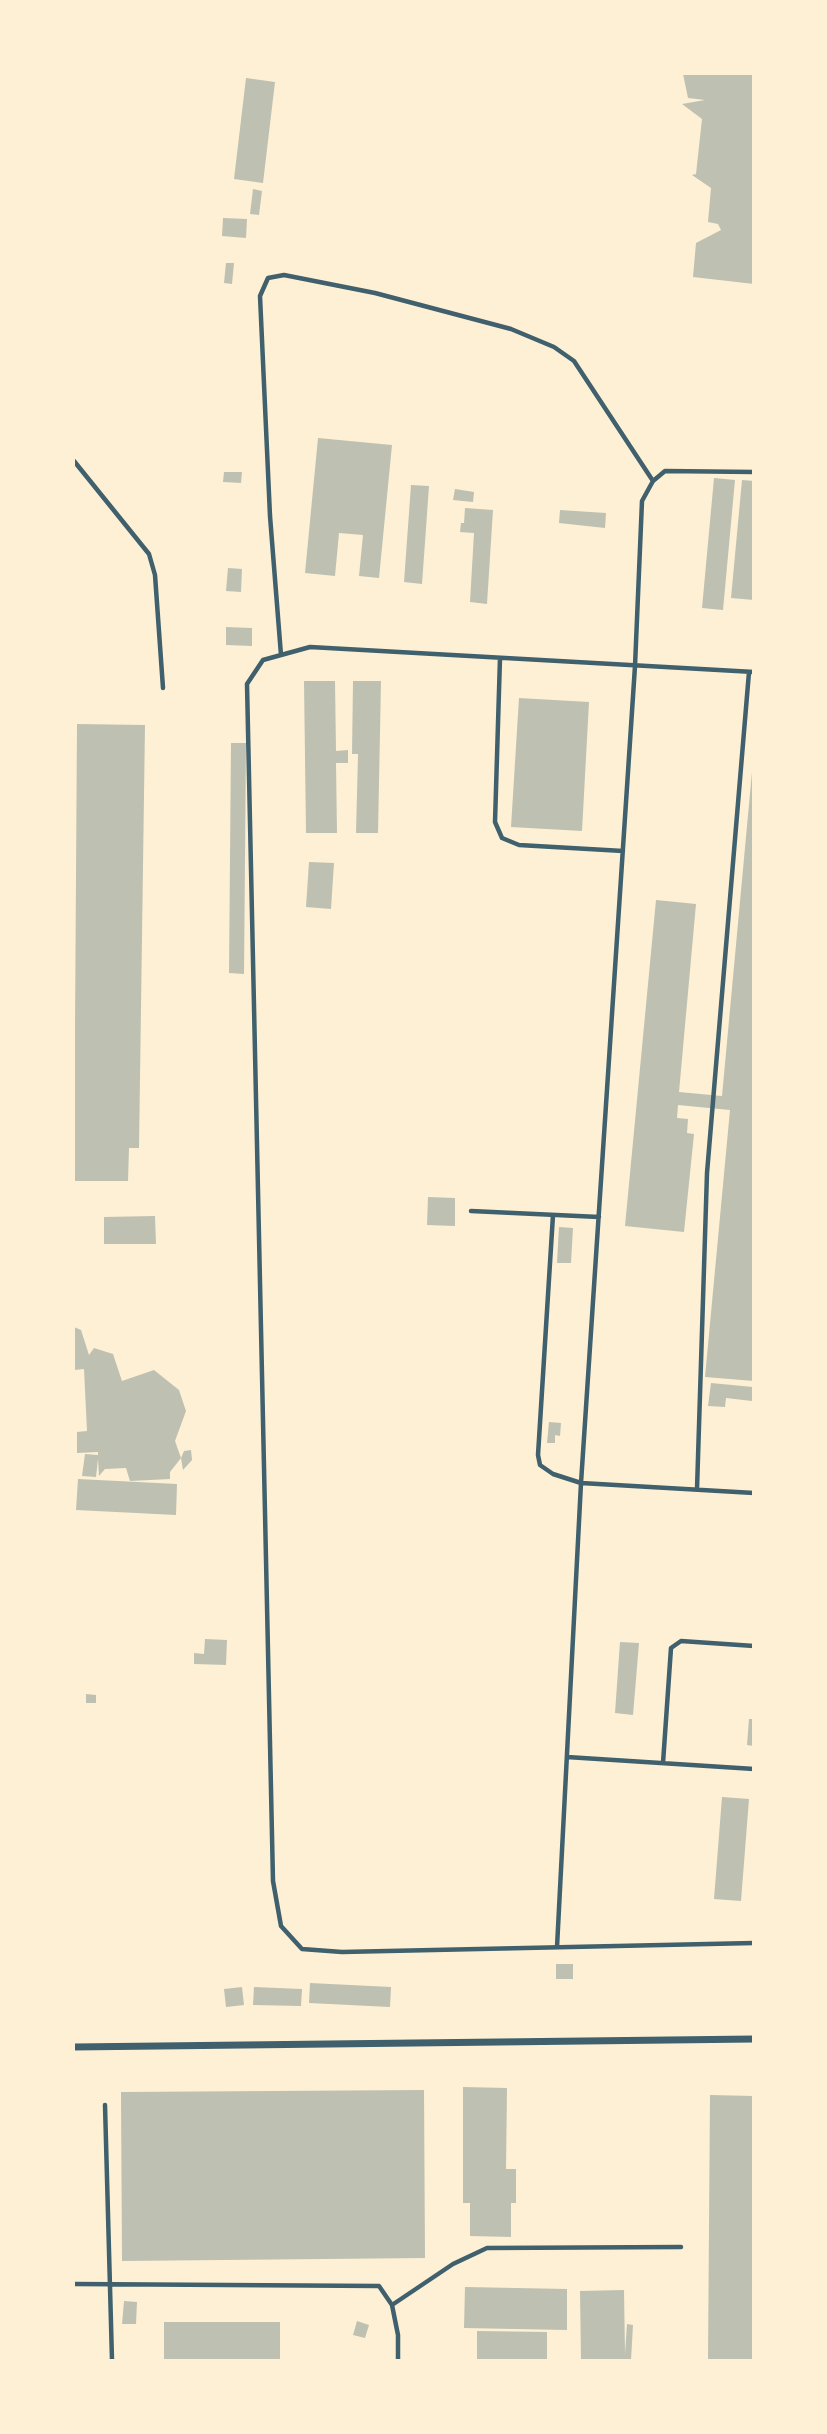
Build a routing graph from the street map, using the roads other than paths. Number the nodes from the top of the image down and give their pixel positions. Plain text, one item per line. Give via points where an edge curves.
1 (74, 461) edge
2 (754, 472) edge
3 (653, 481) junction
4 (281, 655) junction
5 (500, 658) junction
6 (635, 666) junction
7 (751, 672) edge
8 (163, 688) dead end
9 (623, 851) junction
10 (471, 1211) dead end
11 (553, 1215) junction
12 (598, 1217) junction
13 (581, 1483) junction
14 (697, 1489) junction
15 (754, 1493) edge
16 (754, 1646) edge
17 (567, 1758) junction
18 (663, 1763) junction
19 (754, 1769) edge
20 (754, 1943) edge
21 (557, 1947) junction
22 (754, 2039) edge
23 (74, 2046) edge
24 (106, 2105) dead end
25 (681, 2247) dead end
26 (74, 2284) edge
27 (112, 2284) junction
28 (391, 2305) junction
29 (112, 2361) edge
30 (398, 2361) edge

1 - 8 lane via 149,554 155,575
2 - 3 lane via 665,471
3 - 4 lane via 574,361 554,346 511,329 375,293 284,275 268,278 260,296
3 - 6 lane via 642,500
4 - 5 lane via 310,647
4 - 21 lane via 263,660 247,684 273,1881 281,1926 302,1949
5 - 6 lane
5 - 9 lane via 495,822 502,838 519,845
6 - 7 lane
6 - 9 lane
7 - 14 lane via 707,1173
9 - 12 lane
10 - 11 lane
11 - 12 lane
11 - 13 lane via 538,1455 540,1465 553,1474
12 - 13 lane
13 - 14 lane
13 - 17 lane
14 - 15 lane
16 - 18 lane via 681,1642 671,1648
17 - 18 lane
17 - 21 lane
18 - 19 lane
20 - 21 lane
22 - 23 street
24 - 27 lane
25 - 28 lane via 486,2248
26 - 27 lane
27 - 28 lane via 379,2286
27 - 29 lane
28 - 30 lane

